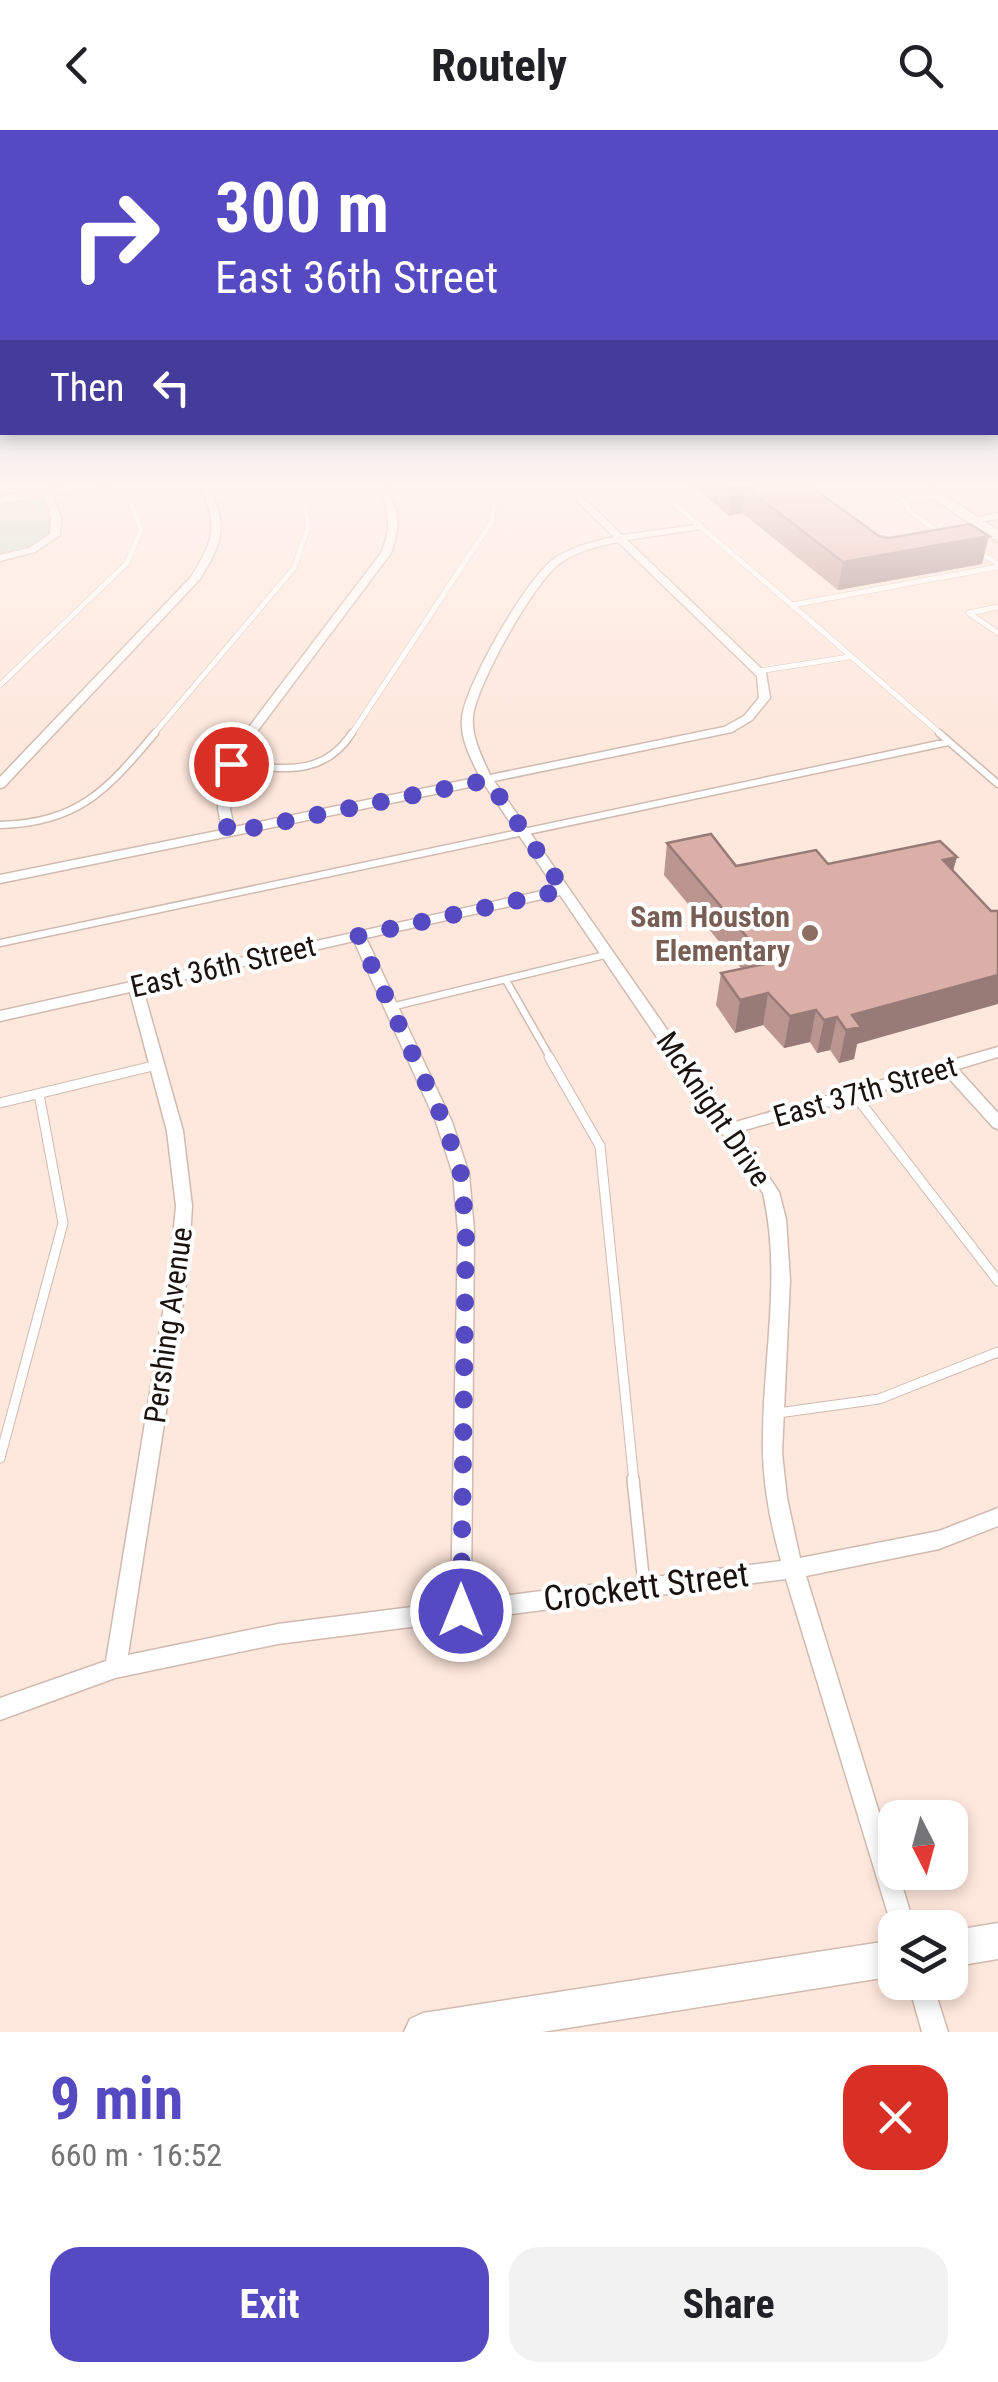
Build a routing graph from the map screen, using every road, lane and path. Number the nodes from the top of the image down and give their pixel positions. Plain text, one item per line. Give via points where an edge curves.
1 (116, 575) edge
2 (198, 575) edge
3 (288, 575) edge
4 (370, 575) edge
5 (456, 575) edge
6 (544, 575) edge
7 (659, 575) edge
8 (757, 575) edge
9 (952, 575) edge
10 (792, 605) junction
11 (998, 607) edge
12 (998, 633) edge
13 (849, 657) junction
14 (759, 671) junction
15 (0, 685) edge
16 (948, 742) junction
17 (231, 764) junction
18 (488, 780) junction
19 (0, 784) edge
20 (998, 784) edge
21 (0, 824) edge
22 (228, 833) junction
23 (524, 833) junction
24 (0, 879) edge
25 (564, 890) junction
26 (358, 936) junction
27 (0, 943) edge
28 (609, 954) junction
29 (507, 982) junction
30 (135, 986) junction
31 (391, 1007) junction
32 (0, 1016) edge
33 (998, 1052) edge
34 (157, 1065) junction
35 (948, 1067) junction
36 (39, 1094) junction
37 (854, 1094) junction
38 (0, 1103) edge
39 (998, 1123) edge
40 (731, 1129) junction
41 (998, 1281) edge
42 (998, 1352) edge
43 (773, 1413) junction
44 (0, 1458) edge
45 (998, 1516) edge
46 (794, 1568) junction
47 (644, 1588) junction
48 (461, 1611) junction
49 (115, 1668) junction
50 (0, 1709) edge
51 (898, 1910) edge
52 (998, 1942) edge
53 (968, 1946) edge
54 (878, 1961) edge
55 (925, 2000) edge
56 (424, 2032) edge
57 (934, 2032) edge

1 - 15 lane
2 - 19 street
3 - 21 lane via 109,787 29,824
4 - 17 street
5 - 17 lane via 339,752 304,764
6 - 18 street, McKnight Drive via 468,712 471,743
7 - 14 street
8 - 10 lane
9 - 10 lane
10 - 13 lane
11 - 12 lane via 969,613
13 - 14 lane
13 - 16 lane
14 - 18 street via 765,698 728,730
16 - 20 lane
16 - 23 lane
17 - 22 street via 222,793
18 - 22 street
18 - 23 street, McKnight Drive
22 - 24 street
23 - 25 street, McKnight Drive
23 - 27 lane
25 - 26 street, East 36th Street
25 - 28 street, McKnight Drive
26 - 30 street, East 36th Street
26 - 31 street
28 - 29 lane
28 - 40 street, McKnight Drive
29 - 31 lane
29 - 47 lane via 600,1146
30 - 32 street, East 36th Street
30 - 34 street, Pershing Avenue
31 - 48 street via 461,1174
33 - 35 street, East 37th Street
34 - 36 lane
34 - 49 street, Pershing Avenue via 175,1131 184,1206
35 - 37 street, East 37th Street
35 - 39 street
36 - 38 lane
36 - 44 lane via 63,1223
37 - 40 street, East 37th Street
37 - 41 lane
40 - 43 street, McKnight Drive via 760,1170 778,1215
42 - 43 lane via 879,1400
43 - 46 street, McKnight Drive via 775,1497
45 - 46 street, Crockett Street via 938,1540
46 - 47 street, Crockett Street
46 - 51 street, McKnight Drive
47 - 48 street, Crockett Street
48 - 49 street, Crockett Street via 278,1634
49 - 50 street, Crockett Street
52 - 53 street
54 - 56 street
55 - 57 street

